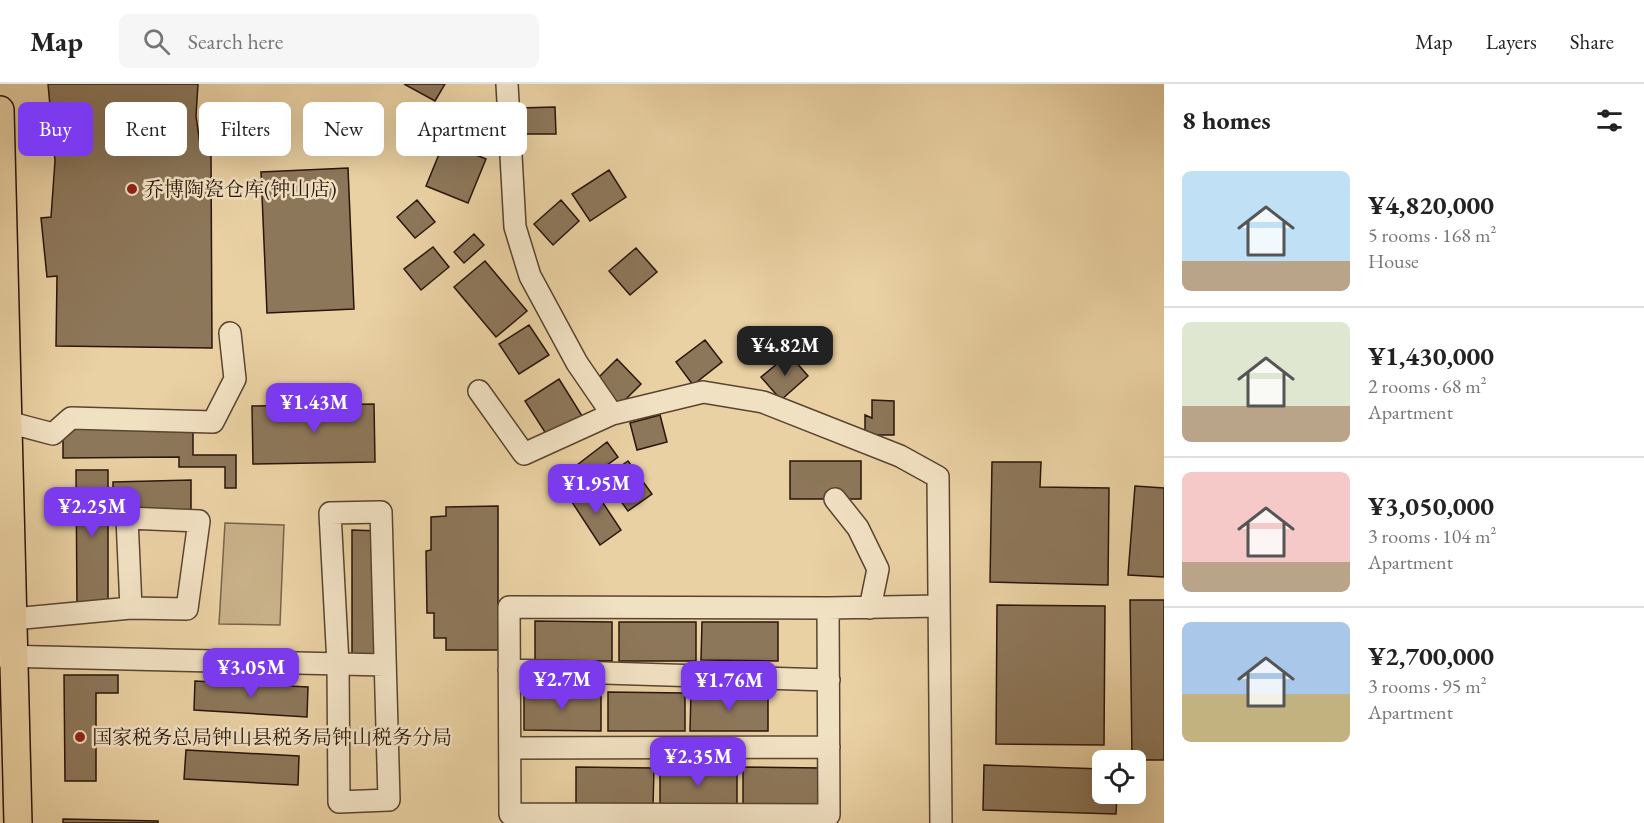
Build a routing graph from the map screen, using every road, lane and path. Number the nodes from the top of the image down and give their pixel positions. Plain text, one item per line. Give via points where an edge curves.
1 (507, 84) edge
2 (0, 110) edge
3 (230, 333) dead end
4 (479, 391) dead end
5 (612, 414) junction
6 (4, 420) edge
7 (835, 498) dead end
8 (939, 606) junction
9 (131, 608) junction
10 (828, 608) junction
11 (870, 608) junction
12 (7, 619) edge
13 (7, 656) edge
14 (338, 664) junction
15 (386, 665) junction
16 (510, 670) junction
17 (829, 680) junction
18 (829, 747) junction
19 (510, 748) junction
20 (18, 823) edge
21 (941, 823) edge

1 - 5 street via 515,227 530,276 577,363
2 - 6 main road
3 - 6 street via 235,379 213,422 71,418 53,435
4 - 5 street via 524,454
5 - 8 street via 703,392 763,402 900,456 938,477
6 - 12 main road
7 - 11 street via 858,528 878,569
8 - 11 street
8 - 21 street
9 - 9 street via 187,609 200,521 127,518
9 - 12 street
10 - 11 street
10 - 16 street via 509,607
10 - 17 street
12 - 13 main road
13 - 14 street
13 - 20 main road
14 - 15 street
14 - 15 street via 339,802 389,800
14 - 15 street via 330,513 381,512
16 - 17 street
16 - 19 street
17 - 18 street
18 - 19 street
18 - 19 street via 829,815 510,814

